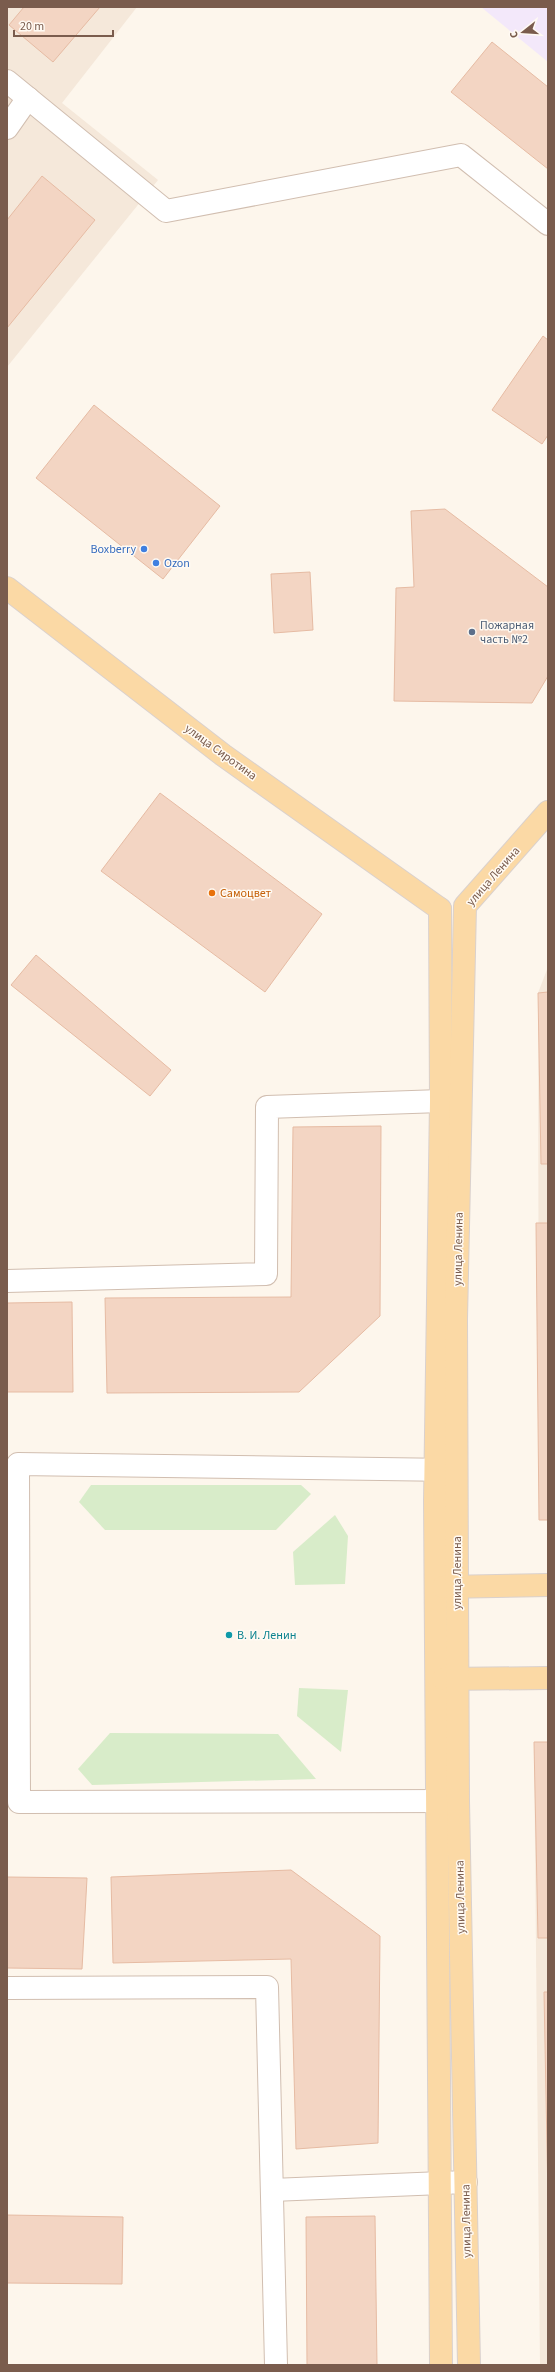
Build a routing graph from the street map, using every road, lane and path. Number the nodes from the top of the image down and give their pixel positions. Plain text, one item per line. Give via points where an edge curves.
1 (7, 81) edge
2 (28, 98) junction
3 (7, 128) edge
4 (548, 224) edge
5 (7, 588) edge
6 (548, 812) edge
7 (465, 906) junction
8 (440, 909) junction
9 (441, 1102) junction
10 (7, 1280) edge
11 (446, 1470) junction
12 (548, 1585) edge
13 (446, 1587) junction
14 (548, 1678) edge
15 (447, 1679) junction
16 (437, 1801) junction
17 (458, 1801) junction
18 (7, 1988) edge
19 (466, 2182) junction
20 (439, 2183) junction
21 (272, 2190) junction
22 (276, 2365) edge
23 (441, 2365) edge
24 (469, 2365) edge

1 - 2 lane
2 - 3 lane
2 - 4 lane via 166,211 461,155
5 - 8 main road, улица Сиротина via 223,755
6 - 7 main road, улица Ленина
7 - 8 main road
7 - 11 main road, улица Ленина via 456,1319
8 - 9 main road
9 - 10 lane via 267,1107 266,1274
9 - 11 main road
11 - 13 main road, улица Ленина
11 - 16 lane via 18,1464 19,1802
12 - 13 main road
13 - 15 main road, улица Ленина
14 - 15 main road
15 - 16 main road
15 - 17 main road, улица Ленина
16 - 17 lane
16 - 20 main road
17 - 19 main road, улица Ленина
18 - 21 lane via 267,1987
19 - 20 lane
19 - 24 main road, улица Ленина
20 - 21 lane
20 - 23 main road
21 - 22 lane

